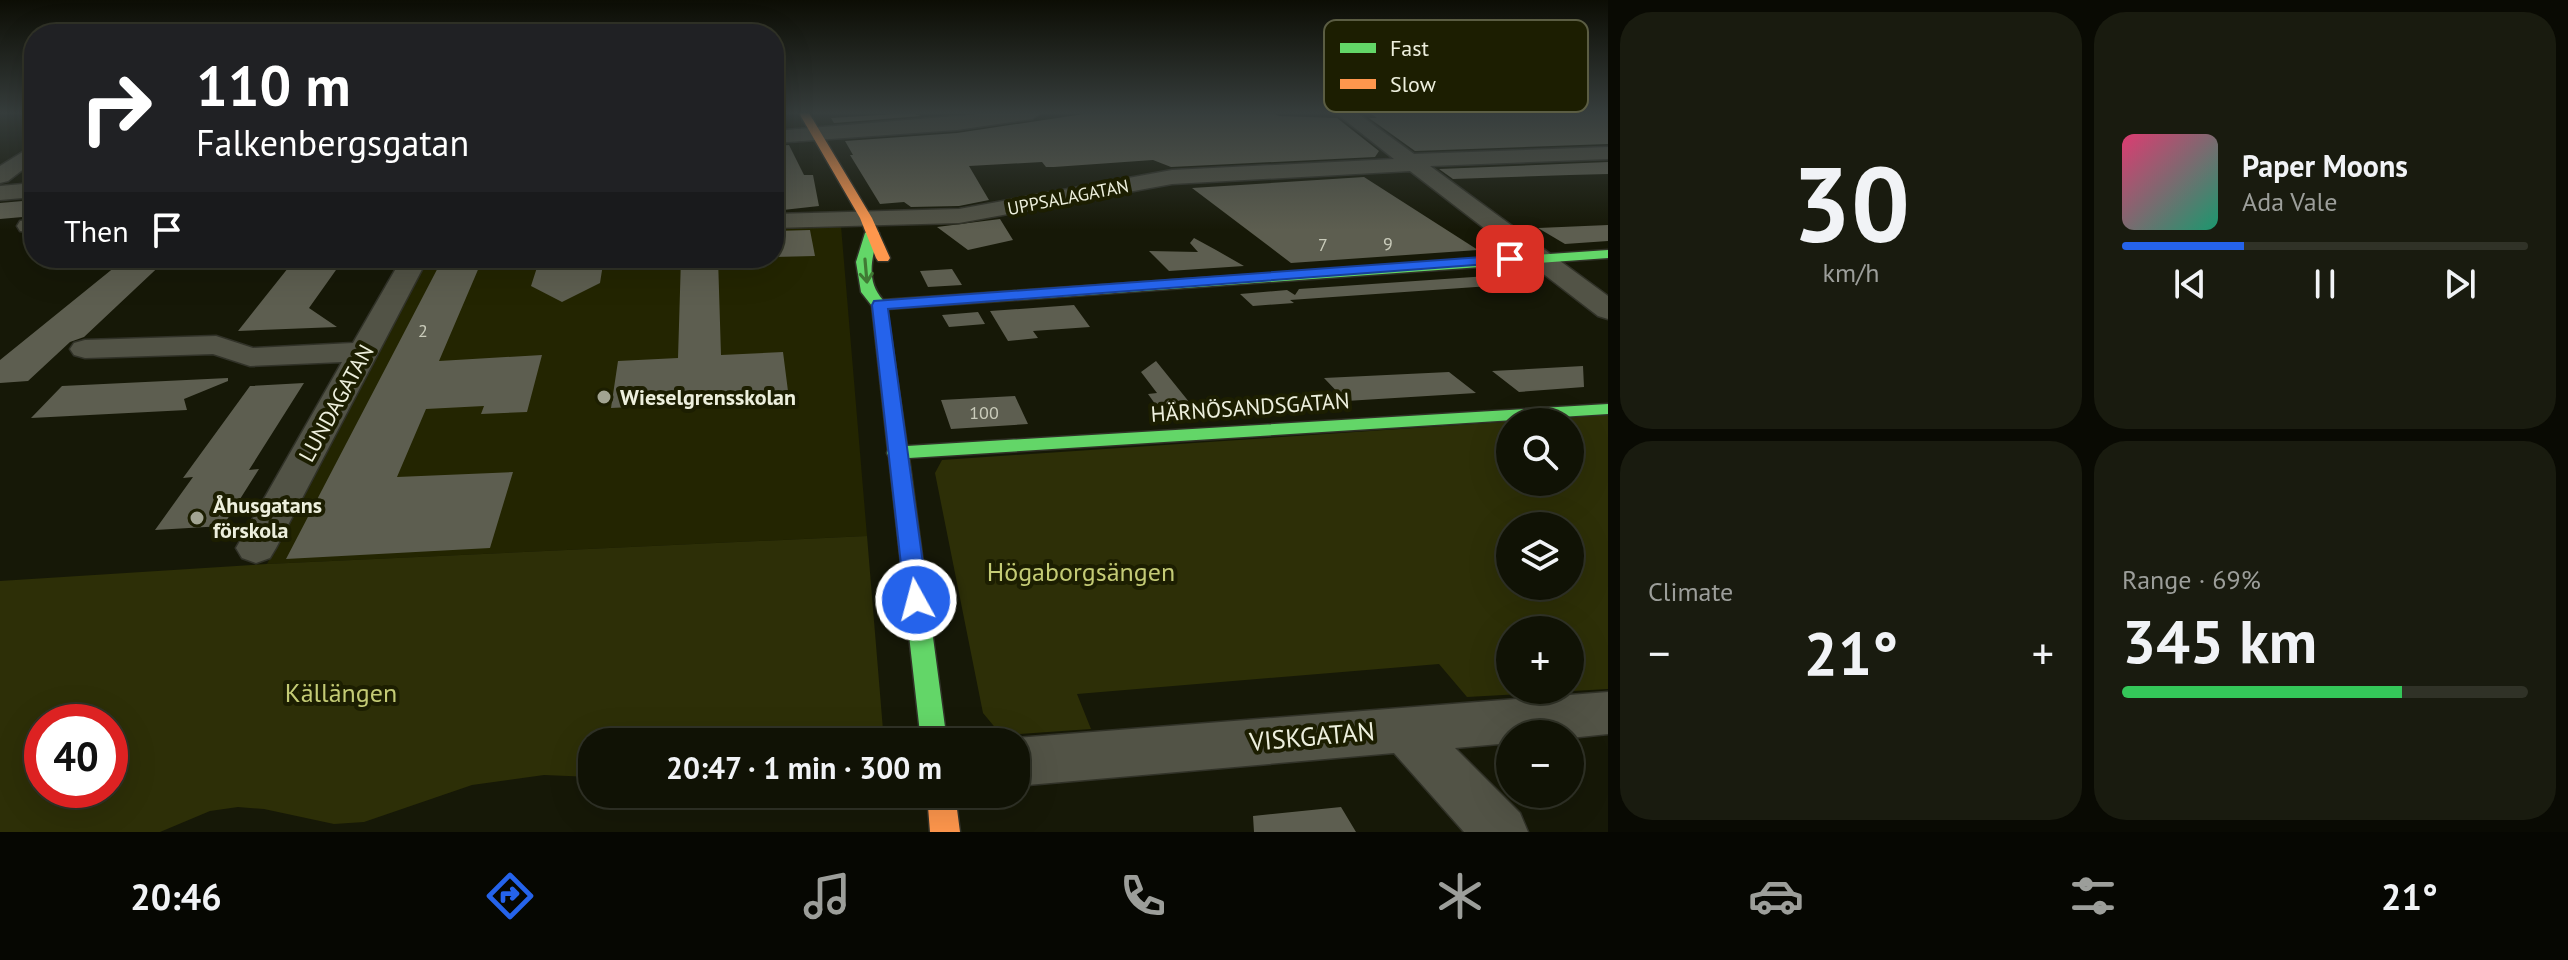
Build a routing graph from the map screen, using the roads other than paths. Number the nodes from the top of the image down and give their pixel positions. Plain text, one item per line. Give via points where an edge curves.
1 (825, 152) edge
2 (1397, 152) edge
3 (24, 153) edge
4 (1608, 153) edge
5 (0, 155) edge
6 (24, 158) edge
7 (1410, 162) junction
8 (0, 176) edge
9 (24, 191) edge
10 (0, 193) edge
11 (784, 222) edge
12 (869, 226) junction
13 (1608, 254) edge
14 (1541, 257) junction
15 (410, 268) edge
16 (879, 305) junction
17 (1608, 310) edge
18 (85, 349) dead end
19 (364, 352) junction
20 (1608, 409) edge
21 (896, 453) junction
22 (256, 548) dead end
23 (1608, 713) edge
24 (932, 728) edge
25 (1403, 728) junction
26 (1030, 761) edge
27 (942, 808) edge
28 (945, 832) edge
29 (1500, 832) edge

1 - 12 street
2 - 7 street
3 - 5 street
4 - 7 street, UPPSALAGATAN
6 - 8 street
7 - 12 street, UPPSALAGATAN via 1172,177 990,212
7 - 14 street
9 - 10 street
11 - 12 street, UPPSALAGATAN
12 -> 16 street via 863,262 868,292
12 - 16 street via 887,279 887,293
13 - 14 street
14 - 16 street
14 - 17 street
15 - 19 street, LUNDAGATAN
16 - 21 street
18 - 19 street via 216,345 250,357
19 - 22 street, LUNDAGATAN
20 - 21 street, HÄRNÖSANDSGATAN
21 - 24 street
23 - 25 street, VISKGATAN
25 - 26 street, VISKGATAN
25 - 29 street
27 - 28 street

